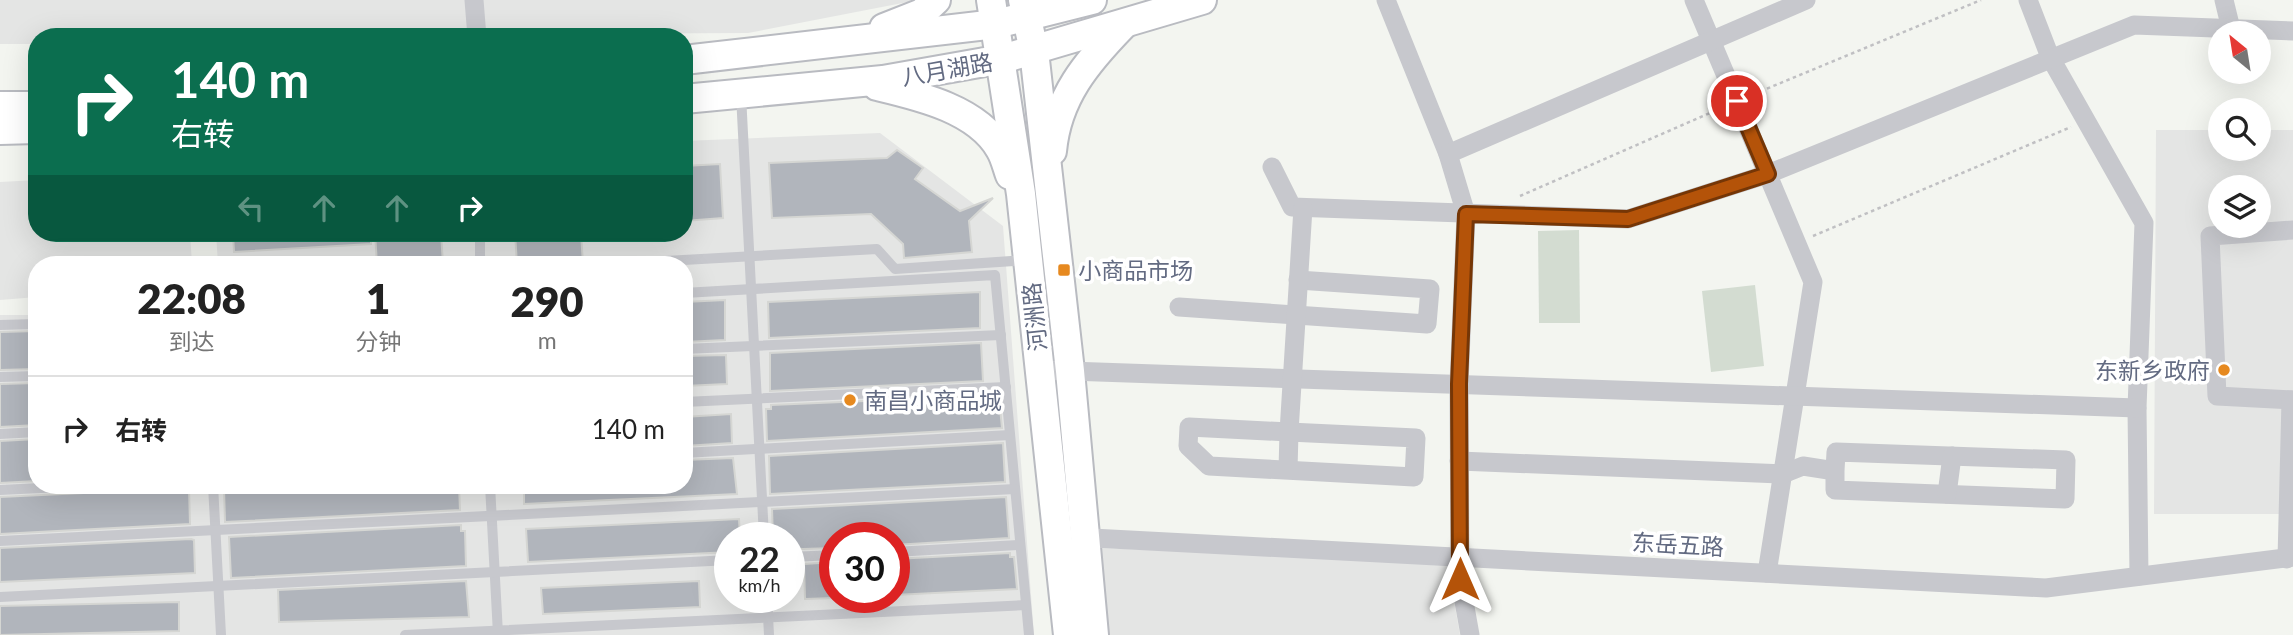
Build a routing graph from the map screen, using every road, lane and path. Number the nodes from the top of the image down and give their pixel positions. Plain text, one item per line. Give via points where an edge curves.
1 (474, 0) edge
2 (936, 0) edge
3 (1092, 0) edge
4 (1202, 0) edge
5 (1386, 0) edge
6 (1694, 0) edge
7 (1806, 0) edge
8 (2028, 0) edge
9 (2224, 0) edge
10 (1025, 8) edge
11 (993, 12) edge
12 (2229, 21) edge
13 (1125, 23) junction
14 (476, 28) edge
15 (2208, 28) edge
16 (2272, 30) edge
17 (2293, 31) edge
18 (1712, 41) junction
19 (848, 43) junction
20 (1034, 51) junction
21 (2050, 57) junction
22 (693, 59) edge
23 (1002, 59) junction
24 (861, 82) junction
25 (741, 94) junction
26 (693, 98) edge
27 (0, 106) edge
28 (28, 106) edge
29 (2086, 120) junction
30 (28, 129) edge
31 (0, 130) edge
32 (1448, 154) junction
33 (1272, 167) dead end
34 (1768, 174) junction
35 (1049, 184) junction
36 (1022, 206) junction
37 (1303, 208) junction
38 (1466, 214) junction
39 (2293, 230) edge
40 (1797, 243) junction
41 (749, 256) junction
42 (693, 259) edge
43 (1028, 260) junction
44 (1298, 280) junction
45 (751, 290) junction
46 (693, 293) edge
47 (1179, 307) dead end
48 (1296, 316) junction
49 (28, 324) edge
50 (0, 326) edge
51 (1001, 335) junction
52 (754, 346) junction
53 (693, 349) edge
54 (1040, 370) junction
55 (1070, 371) junction
56 (28, 376) edge
57 (0, 377) edge
58 (1293, 379) junction
59 (1459, 384) junction
60 (1006, 387) junction
61 (1796, 396) junction
62 (757, 399) junction
63 (2292, 400) edge
64 (693, 402) edge
65 (2137, 408) junction
66 (28, 432) edge
67 (1289, 432) junction
68 (0, 434) edge
69 (1010, 435) junction
70 (759, 448) junction
71 (693, 452) edge
72 (1952, 456) junction
73 (1459, 461) junction
74 (1288, 470) junction
75 (1835, 471) junction
76 (1783, 474) junction
77 (28, 489) edge
78 (1015, 489) junction
79 (0, 491) edge
80 (213, 494) edge
81 (491, 494) edge
82 (1947, 494) junction
83 (762, 502) junction
84 (492, 516) junction
85 (763, 522) edge
86 (215, 530) junction
87 (1072, 536) junction
88 (0, 541) edge
89 (1020, 545) junction
90 (910, 551) edge
91 (1460, 557) junction
92 (2290, 558) edge
93 (714, 561) edge
94 (495, 572) junction
95 (1768, 573) junction
96 (2139, 576) junction
97 (218, 586) junction
98 (0, 597) edge
99 (1026, 605) junction
100 (768, 613) edge
101 (768, 617) junction
102 (498, 633) edge
103 (220, 635) edge
104 (405, 635) edge
105 (769, 635) edge
106 (1029, 635) edge
107 (1068, 635) edge
108 (1094, 635) edge
109 (1470, 635) edge

1 - 14 street
2 - 19 main road via 922,13
3 - 10 main road, 八月湖路
4 - 13 main road, 八月湖路
5 - 32 street
6 - 18 street
7 - 18 street
8 - 21 street
9 - 12 street
10 - 11 main road, 八月湖路
10 - 20 main road
11 - 19 main road, 八月湖路
11 - 23 main road, 河洲路
13 - 20 main road, 八月湖路
13 - 35 main road via 1086,63 1063,106
15 - 21 street via 2134,25
16 - 17 street
18 - 32 street
18 - 34 street
19 - 22 main road, 八月湖路
20 - 23 main road, 八月湖路
20 - 35 main road
21 - 29 street
21 - 34 street
23 - 24 main road, 八月湖路
23 - 36 main road, 河洲路
24 - 25 main road, 八月湖路
24 - 36 main road via 918,96 969,118 1000,148
25 - 26 main road, 八月湖路
25 - 41 lane
27 - 28 main road
29 - 40 path
29 - 65 street via 2144,223
30 - 31 main road
32 - 38 street
33 - 37 street via 1292,208
34 - 38 street via 1628,219
34 - 40 street
35 - 55 main road
36 - 43 main road, 河洲路
37 - 38 street
37 - 44 street
38 - 59 street
39 - 63 street via 2210,236 2217,396
40 - 61 street via 1813,282
41 - 42 lane
41 - 43 lane via 877,249 895,269
41 - 45 lane
43 - 54 main road, 河洲路
44 - 48 street
44 - 48 street via 1430,289 1427,324
45 - 46 lane
45 - 51 lane via 995,275
45 - 52 lane
47 - 48 street
48 - 58 street
49 - 50 lane
51 - 52 lane
51 - 60 lane
52 - 53 lane
52 - 62 lane
54 - 55 street
54 - 87 main road, 河洲路
55 - 58 street
55 - 87 main road
56 - 57 lane
58 - 59 street
58 - 67 street
59 - 61 street
59 - 73 street
60 - 62 lane
60 - 69 lane
61 - 65 street
61 - 76 street
62 - 64 lane
62 - 70 lane
63 - 92 street
65 - 96 street
66 - 68 lane
67 - 74 street
67 - 74 street via 1189,427 1188,446 1209,466
67 - 74 street via 1416,438 1414,477
69 - 70 lane
69 - 78 lane
70 - 71 lane
70 - 83 lane
72 - 75 street via 1836,452
72 - 82 street
72 - 82 street via 2066,460 2065,499
73 - 76 street
73 - 91 street
75 - 76 street via 1803,466
75 - 82 street via 1835,490
76 - 95 street
77 - 79 lane
78 - 83 lane
78 - 89 lane
80 - 86 lane
81 - 84 lane
83 - 84 lane
83 - 85 lane
84 - 86 lane
84 - 94 lane
86 - 88 lane
86 - 97 lane
87 - 91 street, 东岳五路
87 - 107 main road, 河洲路
87 - 108 main road
89 - 90 lane
89 - 99 lane
91 - 95 street, 东岳五路
91 - 109 street
92 - 96 street, 东岳五路
93 - 94 lane
94 - 97 lane
94 - 102 lane
95 - 96 street, 东岳五路 via 2046,587
97 - 98 lane
97 - 103 lane
99 - 101 lane
99 - 106 lane
100 - 101 lane
101 - 102 lane
101 - 105 lane
102 - 104 lane

